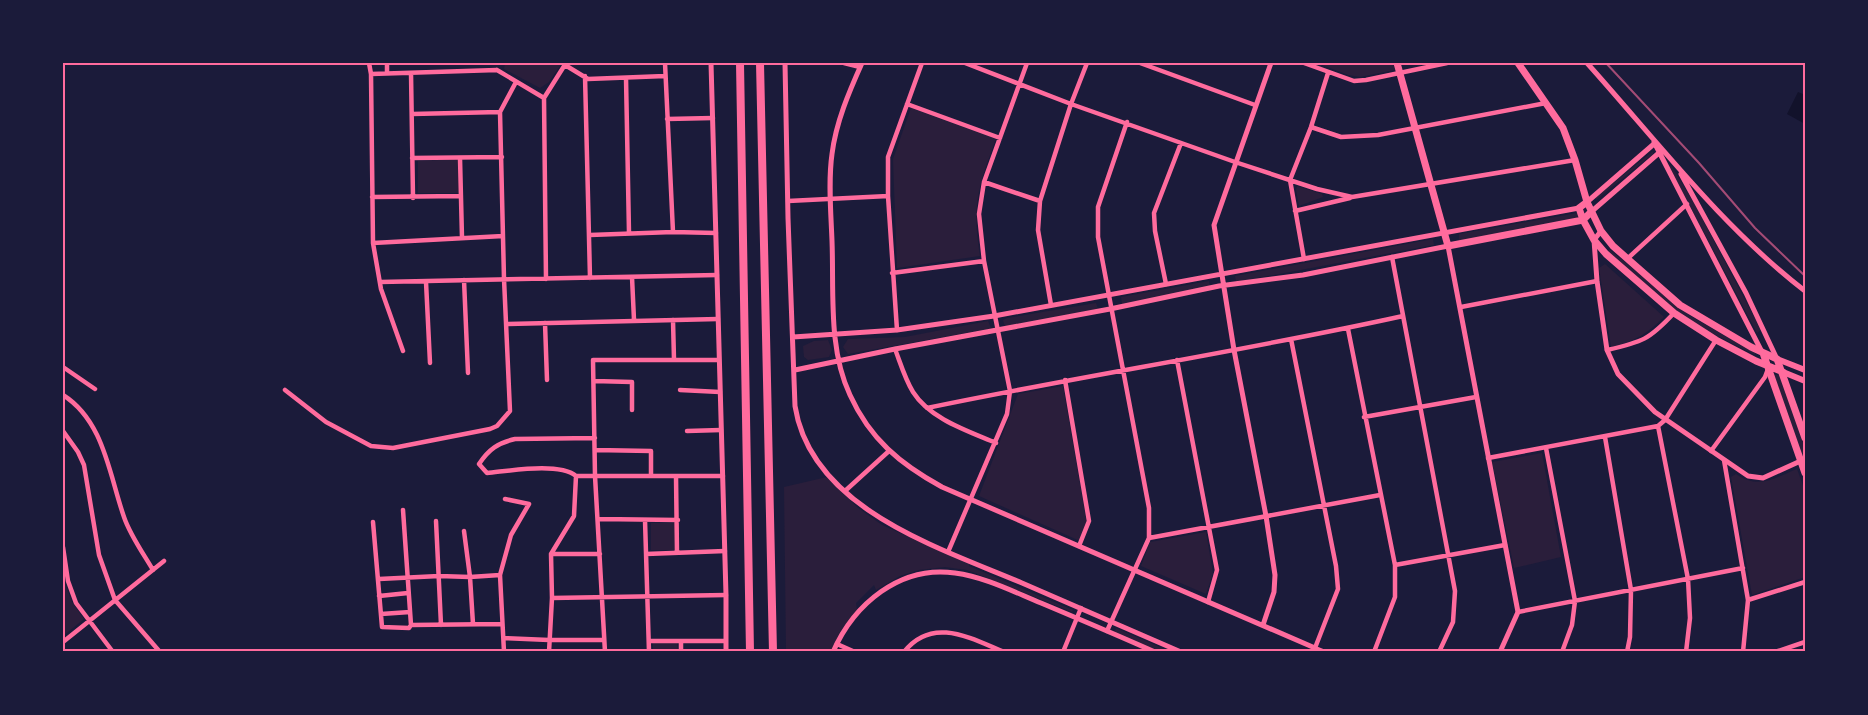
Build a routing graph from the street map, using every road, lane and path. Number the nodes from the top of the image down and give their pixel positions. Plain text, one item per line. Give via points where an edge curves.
1 (369, 63) edge
2 (387, 63) edge
3 (502, 63) edge
4 (665, 63) edge
5 (711, 63) edge
6 (740, 63) edge
7 (760, 63) edge
8 (785, 63) edge
9 (844, 63) edge
10 (922, 63) edge
11 (965, 63) edge
12 (1028, 63) edge
13 (1088, 63) edge
14 (1140, 63) edge
15 (1271, 63) edge
16 (1304, 63) edge
17 (1397, 63) edge
18 (1447, 63) edge
19 (1518, 63) edge
20 (1587, 63) edge
21 (565, 64) edge
22 (861, 65) edge
23 (497, 70) junction
24 (387, 73) junction
25 (411, 73) junction
26 (1328, 73) junction
27 (1400, 73) junction
28 (371, 74) junction
29 (585, 76) junction
30 (665, 76) junction
31 (626, 78) junction
32 (516, 82) junction
33 (1020, 83) junction
34 (544, 98) junction
35 (1547, 103) junction
36 (907, 104) junction
37 (1071, 104) junction
38 (1255, 105) junction
39 (500, 112) junction
40 (412, 114) junction
41 (713, 118) junction
42 (667, 119) junction
43 (1127, 122) junction
44 (1311, 127) junction
45 (1416, 127) junction
46 (1649, 132) junction
47 (1000, 138) junction
48 (1181, 143) junction
49 (1655, 143) junction
50 (1662, 151) junction
51 (502, 157) junction
52 (460, 158) junction
53 (412, 159) junction
54 (1575, 160) junction
55 (1235, 162) junction
56 (1675, 162) junction
57 (1290, 180) junction
58 (984, 182) junction
59 (1431, 184) junction
60 (461, 196) junction
61 (888, 196) junction
62 (372, 197) junction
63 (1352, 197) junction
64 (413, 198) junction
65 (831, 198) junction
66 (788, 201) junction
67 (1040, 201) junction
68 (1587, 202) junction
69 (1687, 204) junction
70 (1579, 208) junction
71 (1295, 211) junction
72 (1591, 212) junction
73 (1583, 220) junction
74 (1601, 231) junction
75 (673, 232) junction
76 (629, 233) junction
77 (716, 233) junction
78 (1445, 234) junction
79 (590, 235) junction
80 (503, 237) junction
81 (462, 238) junction
82 (1594, 240) junction
83 (373, 243) junction
84 (1448, 246) junction
85 (1392, 257) junction
86 (1304, 258) junction
87 (1627, 259) junction
88 (984, 261) junction
89 (892, 273) junction
90 (1221, 273) junction
91 (717, 275) junction
92 (632, 277) junction
93 (590, 278) junction
94 (504, 279) junction
95 (546, 279) junction
96 (464, 280) junction
97 (1597, 281) junction
98 (380, 282) junction
99 (426, 282) junction
100 (1166, 284) junction
101 (1224, 286) junction
102 (1805, 291) edge
103 (1107, 294) junction
104 (1051, 305) junction
105 (1461, 307) junction
106 (1110, 309) junction
107 (1674, 313) junction
108 (994, 316) junction
109 (1403, 316) junction
110 (718, 319) junction
111 (673, 320) junction
112 (634, 321) junction
113 (545, 323) junction
114 (506, 324) junction
115 (1348, 328) junction
116 (897, 330) junction
117 (999, 331) junction
118 (836, 334) junction
119 (793, 337) junction
120 (1292, 339) junction
121 (1716, 340) junction
122 (895, 349) junction
123 (1234, 350) junction
124 (1607, 350) junction
125 (403, 351) dead end
126 (1763, 353) junction
127 (1777, 359) junction
128 (674, 360) junction
129 (719, 360) junction
130 (839, 360) junction
131 (1177, 360) junction
132 (430, 363) dead end
133 (63, 367) edge
134 (1769, 368) junction
135 (795, 370) junction
136 (1122, 370) junction
137 (1805, 370) edge
138 (1783, 372) junction
139 (468, 373) dead end
140 (547, 380) dead end
141 (1065, 380) junction
142 (594, 381) junction
143 (1805, 381) edge
144 (95, 388) dead end
145 (285, 390) dead end
146 (680, 390) dead end
147 (1010, 391) junction
148 (720, 392) junction
149 (63, 395) edge
150 (1476, 397) junction
151 (927, 408) junction
152 (1419, 408) junction
153 (632, 410) dead end
154 (1364, 417) junction
155 (1665, 420) junction
156 (1658, 426) junction
157 (721, 430) junction
158 (63, 431) edge
159 (687, 431) dead end
160 (1605, 437) junction
161 (595, 438) junction
162 (1805, 438) edge
163 (996, 443) junction
164 (1546, 448) junction
165 (595, 450) junction
166 (889, 451) junction
167 (1712, 451) junction
168 (1488, 458) junction
169 (1803, 459) edge
170 (1724, 460) junction
171 (1805, 473) edge
172 (576, 476) junction
173 (596, 476) junction
174 (651, 476) junction
175 (676, 476) junction
176 (723, 476) junction
177 (845, 491) junction
178 (1380, 495) junction
179 (505, 499) dead end
180 (972, 499) junction
181 (1323, 505) junction
182 (403, 510) dead end
183 (1266, 516) junction
184 (598, 519) junction
185 (645, 520) junction
186 (678, 520) junction
187 (436, 521) dead end
188 (373, 522) dead end
189 (1209, 527) junction
190 (464, 531) dead end
191 (1149, 538) junction
192 (1505, 545) junction
193 (1079, 546) junction
194 (63, 548) edge
195 (725, 551) junction
196 (948, 552) junction
197 (677, 553) junction
198 (551, 554) junction
199 (600, 554) junction
200 (646, 554) junction
201 (1449, 555) junction
202 (164, 561) dead end
203 (1395, 565) junction
204 (1743, 568) junction
205 (153, 570) junction
206 (1133, 571) junction
207 (500, 574) junction
208 (439, 576) junction
209 (408, 578) junction
210 (470, 578) junction
211 (379, 579) junction
212 (1688, 579) junction
213 (1805, 582) edge
214 (1631, 590) junction
215 (408, 593) junction
216 (726, 595) junction
217 (380, 596) junction
218 (647, 596) junction
219 (603, 597) junction
220 (552, 598) junction
221 (115, 600) junction
222 (1748, 600) junction
223 (1575, 601) junction
224 (1208, 602) junction
225 (1081, 608) junction
226 (410, 612) junction
227 (1518, 612) junction
228 (381, 614) junction
229 (1077, 618) junction
230 (88, 621) junction
231 (1111, 621) junction
232 (473, 624) junction
233 (502, 624) junction
234 (411, 625) junction
235 (441, 625) junction
236 (1263, 625) junction
237 (1107, 631) junction
238 (504, 638) junction
239 (549, 640) junction
240 (604, 640) junction
241 (649, 641) junction
242 (681, 641) junction
243 (726, 641) junction
244 (63, 642) edge
245 (1805, 642) edge
246 (837, 644) junction
247 (1137, 644) junction
248 (1314, 650) edge
249 (113, 652) edge
250 (160, 652) edge
251 (504, 652) edge
252 (549, 652) edge
253 (605, 652) edge
254 (649, 652) edge
255 (681, 652) edge
256 (726, 652) edge
257 (750, 652) edge
258 (773, 652) edge
259 (833, 652) edge
260 (855, 652) edge
261 (904, 652) edge
262 (1004, 652) edge
263 (1063, 652) edge
264 (1134, 652) edge
265 (1155, 652) edge
266 (1181, 652) edge
267 (1325, 652) edge
268 (1374, 652) edge
269 (1439, 652) edge
270 (1500, 652) edge
271 (1562, 652) edge
272 (1627, 652) edge
273 (1686, 652) edge
274 (1743, 652) edge
275 (1775, 652) edge

1 - 28 street
2 - 24 street
3 - 23 street
4 - 30 street
5 - 41 street
6 - 257 highway
7 - 258 highway
8 - 66 street
9 - 22 street
10 - 36 street
11 - 33 street
12 - 33 street
13 - 37 street
14 - 38 street
15 - 38 street
16 - 26 street
17 - 27 main road
18 - 27 street
19 - 35 main road
20 - 46 street
21 - 29 street
21 - 34 street
22 - 65 street via 837,126 831,156
23 - 25 street
23 - 32 street
24 - 25 street
24 - 28 street
25 - 40 street
26 - 27 street via 1354,81
26 - 44 street
27 - 45 main road
28 - 62 street
29 - 31 street
29 - 79 street
30 - 31 street
30 - 42 street
31 - 76 street
32 - 34 street
32 - 39 street
33 - 37 street
33 - 47 street
34 - 95 street
35 - 45 street
35 - 54 main road via 1563,128
36 - 47 street
36 - 61 street via 888,157
37 - 43 street
37 - 67 street
38 - 55 street
39 - 40 street
39 - 51 street
40 - 53 street
41 - 42 street
41 - 77 street
42 - 75 street
43 - 48 street
43 - 103 street via 1098,207 1098,237
44 - 45 street via 1341,137
44 - 57 street
45 - 59 main road
46 - 49 street
46 - 50 street
47 - 58 street
48 - 55 street
48 - 100 street via 1154,213
49 - 50 street
49 - 68 street
50 - 56 street
50 - 69 street
50 - 72 street
51 - 52 street
51 - 80 street
52 - 53 street
52 - 60 street
53 - 64 street
54 - 59 street
54 - 68 main road
55 - 57 street
55 - 90 street via 1214,225
56 - 102 street via 1737,231
56 - 127 street
57 - 63 street
57 - 71 street
58 - 67 street
58 - 88 street via 979,214
59 - 63 street
59 - 78 main road
60 - 64 street
60 - 81 street
61 - 65 street
61 - 89 street
62 - 64 street
62 - 83 street
63 - 71 street
65 - 66 street
65 - 118 street
66 - 119 street
67 - 104 street via 1038,230
68 - 70 main road
68 - 72 main road
69 - 87 street
69 - 126 street
70 - 73 main road
70 - 78 street
71 - 86 street
72 - 73 main road
72 - 74 main road
73 - 82 main road
73 - 84 main road
74 - 82 street
74 - 87 main road
75 - 76 street
75 - 77 street
76 - 79 street
77 - 91 street
78 - 84 main road
78 - 86 street
79 - 93 street
80 - 81 street
80 - 94 street
81 - 83 street
82 - 97 street
82 - 107 main road
83 - 98 street
84 - 85 street
84 - 105 street
85 - 101 street
85 - 109 street
86 - 90 street
87 - 126 main road via 1680,305
88 - 89 street
88 - 108 street
89 - 116 street
90 - 100 street
90 - 101 street
91 - 92 street
91 - 110 street
92 - 93 street
92 - 112 street
93 - 95 street
94 - 95 street
94 - 96 street
94 - 114 street
96 - 99 street
96 - 139 street
97 - 105 street
97 - 124 street
98 - 99 street
98 - 125 street
99 - 132 street
100 - 103 street
101 - 106 street
101 - 123 street
103 - 104 street
103 - 106 street
104 - 108 street
105 - 150 street
106 - 117 street
106 - 136 street
107 - 121 main road
107 - 124 street via 1642,341
108 - 116 street
108 - 117 street
109 - 115 street
109 - 152 street
110 - 111 street
110 - 129 street
111 - 112 street
111 - 128 street
112 - 113 street
113 - 114 street
113 - 140 street
114 - 145 street via 510,411 490,429 393,448 370,446 326,422
115 - 120 street
115 - 154 street
116 - 118 street
117 - 122 street
117 - 147 street
118 - 119 street
118 - 130 street
119 - 135 street
120 - 123 street
120 - 181 street
121 - 134 main road
121 - 155 street
122 - 130 street
122 - 151 street via 913,392
123 - 131 street
123 - 183 street
124 - 155 street via 1618,374
126 - 127 main road
126 - 134 main road
127 - 137 main road
127 - 138 main road
128 - 129 street
128 - 142 street via 593,360
129 - 148 street
130 - 135 street
130 - 166 street via 849,394 866,424
131 - 136 street
131 - 189 street
133 - 144 street
134 - 138 main road
134 - 167 street
134 - 169 main road
135 - 177 street via 797,421 816,458
136 - 141 street
136 - 191 street via 1149,508
138 - 143 main road
138 - 162 main road
141 - 147 street
141 - 193 street via 1089,521
142 - 153 street via 632,382
142 - 161 street
146 - 148 street
147 - 151 street
147 - 163 street via 1007,414
148 - 157 street
149 - 205 street via 78,406 98,435 125,520
150 - 152 street
150 - 168 street
151 - 163 street
152 - 154 street
152 - 201 street
154 - 178 street
155 - 156 street
155 - 167 street
156 - 160 street
156 - 212 street
157 - 159 street
157 - 176 street
158 - 221 street via 84,465 99,555
160 - 164 street
160 - 214 street
161 - 165 street
161 - 172 street via 515,439 494,446 479,464 487,473 561,469
163 - 180 street
164 - 168 street
164 - 223 street
165 - 173 street
165 - 174 street via 651,451
166 - 177 street
166 - 180 street via 914,471
167 - 170 street
168 - 192 street
169 - 170 street via 1762,478 1748,477
169 - 171 main road
170 - 204 street
172 - 173 street
172 - 198 street via 574,516
173 - 174 street
173 - 184 street
174 - 175 street
175 - 176 street
175 - 186 street
176 - 195 street
177 - 196 street via 878,517
178 - 181 street
178 - 203 street
179 - 207 street via 529,504 511,535
180 - 193 street
180 - 196 street
181 - 183 street
181 - 248 street via 1338,589
182 - 209 street
183 - 189 street
183 - 236 street via 1275,575
184 - 185 street
184 - 199 street
185 - 186 street
185 - 200 street
186 - 197 street
187 - 208 street
188 - 211 street
189 - 191 street
189 - 224 street via 1217,570
190 - 210 street
191 - 206 street
192 - 201 street
192 - 227 street
193 - 206 street
194 - 230 street via 68,581
195 - 197 street
195 - 216 street
196 - 225 street
197 - 200 street
198 - 199 street
198 - 220 street
199 - 219 street
200 - 218 street
201 - 203 street
201 - 269 street via 1455,591 1453,622
202 - 205 street
203 - 268 street via 1395,597
204 - 212 street
204 - 222 street
205 - 221 street
206 - 224 street
206 - 231 street
207 - 210 street
207 - 233 street
208 - 209 street
208 - 210 street
208 - 235 street
209 - 211 street
209 - 215 street
210 - 232 street
211 - 217 street
212 - 214 street
212 - 273 street via 1690,618
213 - 222 street
214 - 223 street
214 - 272 street
215 - 217 street
215 - 226 street
216 - 218 street
216 - 243 street
217 - 228 street
218 - 219 street
218 - 241 street
219 - 220 street
219 - 240 street
220 - 239 street
221 - 230 street
221 - 250 street
222 - 274 street
223 - 227 street
223 - 271 street via 1572,625
224 - 236 street
225 - 229 street
225 - 231 street
226 - 228 street
226 - 234 street
227 - 270 street
228 - 234 street via 382,627 402,629
229 - 237 street
229 - 246 street via 998,586 936,571 897,581 873,597
229 - 263 street
230 - 244 street
230 - 249 street
231 - 237 street
231 - 266 street
232 - 233 street
232 - 235 street
233 - 238 street
234 - 235 street
236 - 248 street
237 - 247 street
238 - 239 street
238 - 251 street
239 - 240 street
239 - 252 street
240 - 253 street
241 - 242 street
241 - 254 street
242 - 243 street
242 - 255 street
243 - 256 street
245 - 275 street
246 - 259 street
246 - 260 street
247 - 264 street
247 - 265 street
248 - 267 street
261 - 262 street via 920,638 940,632

